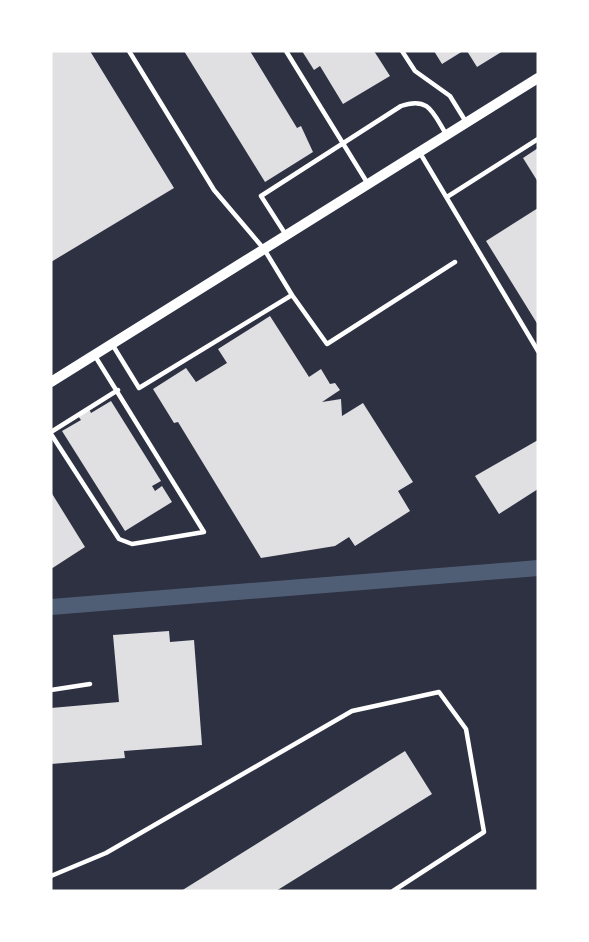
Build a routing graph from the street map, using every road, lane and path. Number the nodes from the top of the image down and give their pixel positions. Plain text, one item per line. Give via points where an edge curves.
1 (129, 51) edge
2 (286, 51) edge
3 (402, 51) edge
4 (538, 78) edge
5 (466, 123) junction
6 (446, 135) junction
7 (538, 139) edge
8 (344, 144) junction
9 (420, 152) junction
10 (368, 184) junction
11 (447, 197) junction
12 (286, 235) junction
13 (264, 249) junction
14 (454, 262) dead end
15 (292, 295) junction
16 (111, 344) junction
17 (538, 351) edge
18 (94, 354) junction
19 (51, 382) edge
20 (118, 390) junction
21 (51, 433) edge
22 (90, 684) dead end
23 (51, 690) edge
24 (51, 876) edge
25 (393, 891) edge

1 - 13 lane via 214,190
2 - 8 lane
3 - 5 lane via 415,72 450,96
4 - 5 street
5 - 6 street
6 - 8 lane via 433,113 415,101
6 - 9 street
7 - 11 lane
8 - 10 lane
8 - 12 lane via 261,196
9 - 10 street
9 - 11 lane
10 - 12 street
11 - 17 lane
12 - 13 street
13 - 15 lane
13 - 16 street
14 - 15 lane via 327,344
15 - 16 lane via 139,388
16 - 18 street
18 - 19 street
18 - 20 lane
20 - 21 lane
20 - 21 lane via 204,532 132,544 119,539
22 - 23 lane
24 - 25 lane via 106,853 352,711 439,692 466,729 484,832

